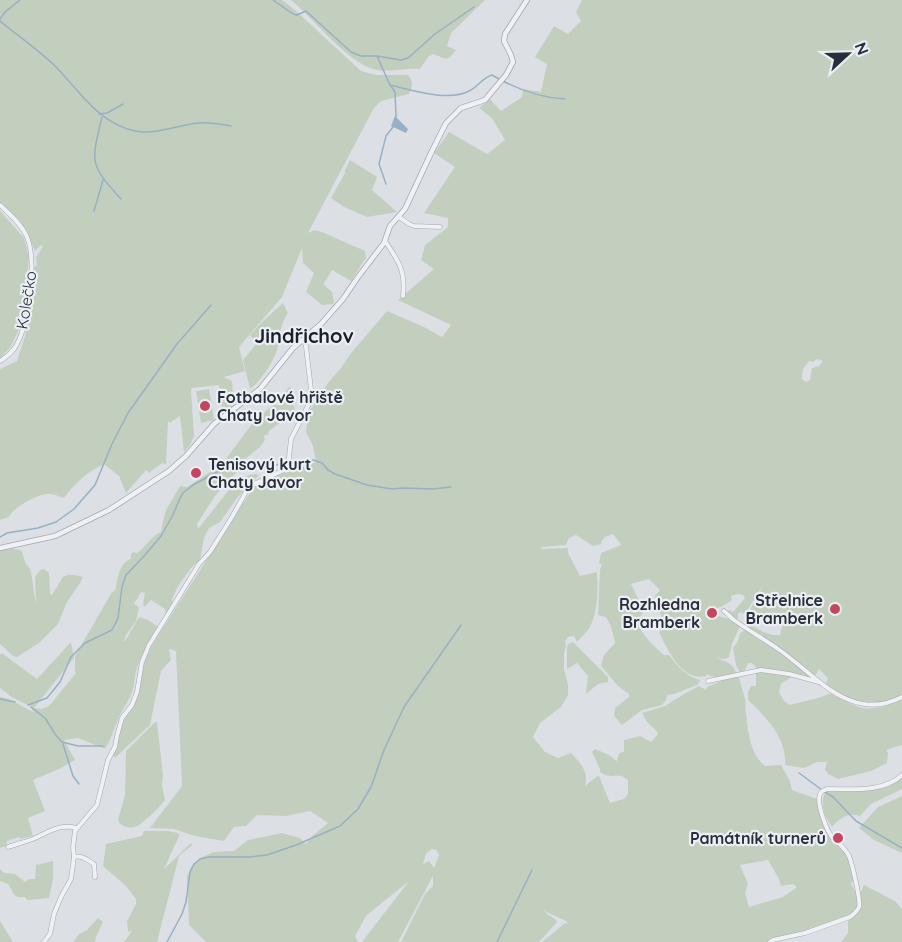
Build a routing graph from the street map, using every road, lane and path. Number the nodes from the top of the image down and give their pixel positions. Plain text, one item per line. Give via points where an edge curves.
1 (527, 0) edge
2 (0, 206) edge
3 (399, 217) junction
4 (440, 227) dead end
5 (385, 240) junction
6 (403, 296) dead end
7 (305, 337) junction
8 (0, 362) edge
9 (0, 548) edge
10 (724, 610) dead end
11 (708, 681) dead end
12 (822, 683) junction
13 (902, 697) edge
14 (902, 775) edge
15 (76, 828) junction
16 (8, 847) dead end
17 (74, 857) junction
18 (95, 877) dead end
19 (44, 942) edge
20 (770, 942) edge

1 - 3 street via 505,34 513,62 506,75 486,100 461,108 446,123
2 - 8 street, Kolečko via 26,236 32,268 24,324 15,348
3 - 4 street via 414,226
3 - 5 street via 390,226
5 - 6 street via 402,268
5 - 7 street via 343,299
7 - 9 street via 260,389 214,424 169,471 109,510 55,536
7 - 15 street via 312,398 294,429 288,466 246,492 149,645 137,692 122,718 108,760 97,805
10 - 12 street
11 - 12 street via 761,670
12 - 13 street via 841,697 862,705
14 - 20 street via 879,786 822,791 819,804 832,837 849,855 859,908 849,917
15 - 16 street via 60,827
15 - 17 street
17 - 18 street via 94,864
17 - 19 street via 71,879

